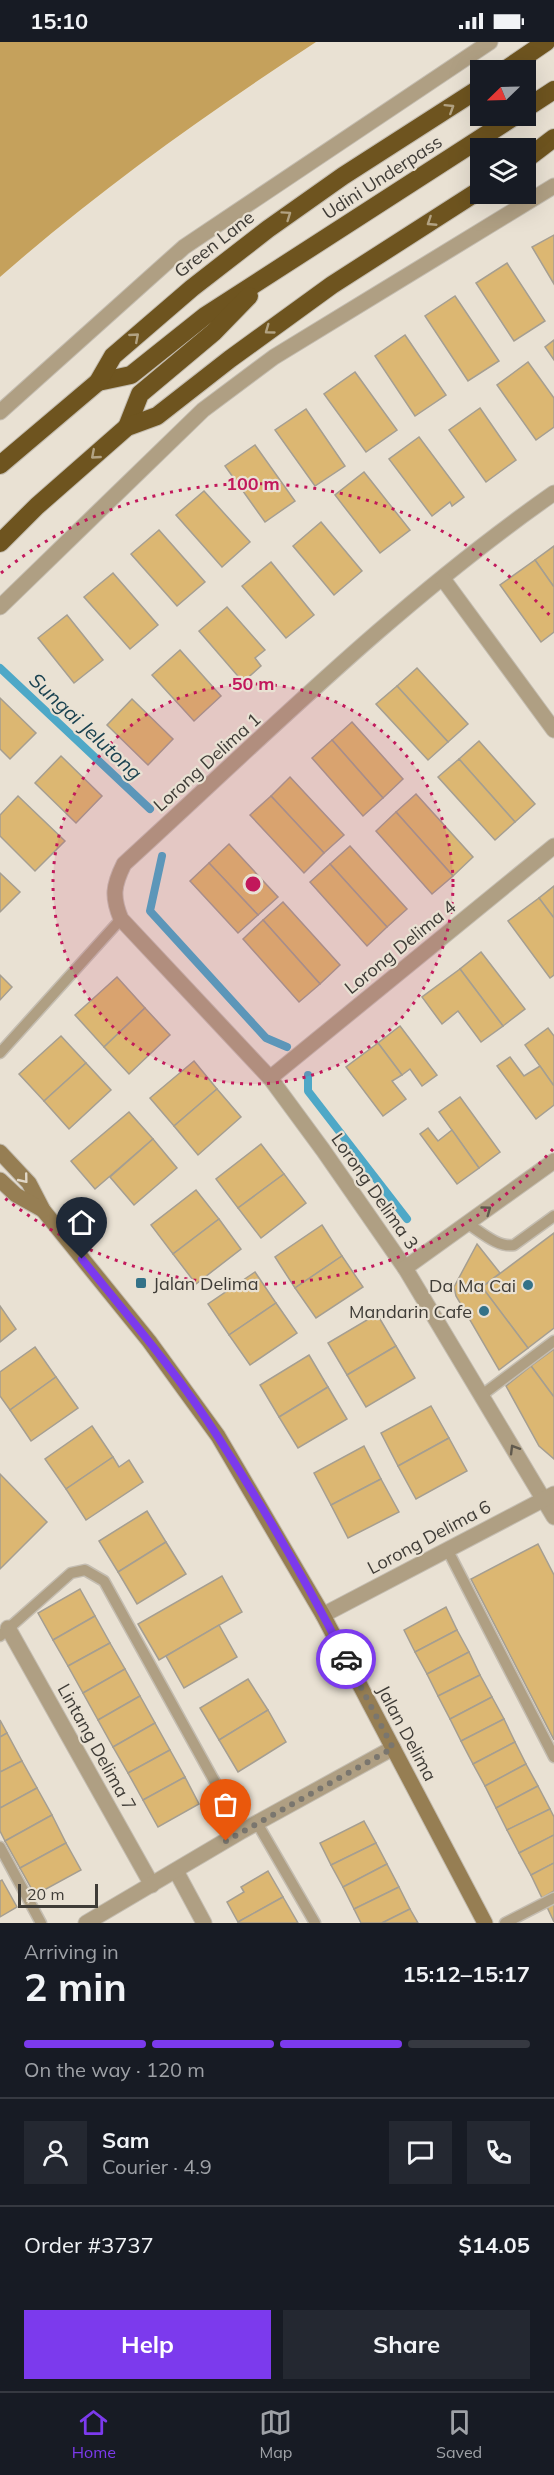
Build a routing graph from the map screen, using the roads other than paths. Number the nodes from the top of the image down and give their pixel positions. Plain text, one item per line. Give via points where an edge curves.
1 (490, 42) edge
2 (546, 42) edge
3 (520, 60) edge
4 (554, 90) edge
5 (470, 94) edge
6 (536, 102) edge
7 (500, 126) edge
8 (554, 138) edge
9 (536, 152) edge
10 (554, 186) edge
11 (470, 196) edge
12 (272, 274) junction
13 (98, 382) junction
14 (0, 412) edge
15 (127, 427) junction
16 (0, 465) edge
17 (554, 493) edge
18 (0, 543) edge
19 (443, 579) junction
20 (0, 607) edge
21 (554, 730) edge
22 (554, 846) edge
23 (121, 920) junction
24 (0, 1053) edge
25 (270, 1078) junction
26 (0, 1152) edge
27 (554, 1161) edge
28 (0, 1180) edge
29 (43, 1210) junction
30 (554, 1216) edge
31 (468, 1224) junction
32 (405, 1268) junction
33 (554, 1341) edge
34 (482, 1395) junction
35 (549, 1496) edge
36 (554, 1516) edge
37 (447, 1549) junction
38 (323, 1615) junction
39 (4, 1632) edge
40 (393, 1748) junction
41 (554, 1757) edge
42 (257, 1823) junction
43 (242, 1831) junction
44 (0, 1847) edge
45 (176, 1871) junction
46 (152, 1885) junction
47 (554, 1899) edge
48 (41, 1923) edge
49 (86, 1923) edge
50 (204, 1923) edge
51 (315, 1923) edge
52 (485, 1923) edge
53 (505, 1923) edge

1 - 14 street via 184,247
2 - 3 highway
4 - 6 highway
13 -> 5 highway, Green Lane via 113,356 260,235
7 - 12 highway, Udini Underpass
8 - 9 highway
10 - 20 street via 274,357 221,397
11 -> 15 highway via 323,292 157,416
12 - 13 highway, Udini Underpass via 205,316 131,375
12 - 15 highway, Udini Underpass via 214,332 140,394
13 - 16 highway, Green Lane
15 -> 18 highway
17 - 19 street
19 - 21 street
19 - 23 street, Lorong Delima 1 via 124,864 114,900
22 - 25 street, Lorong Delima 4
23 - 24 lane
23 - 25 street, Lorong Delima 3
25 - 32 street, Lorong Delima 3
26 -> 29 street, Jalan Delima via 29,1183
31 -> 27 street
28 - 29 street, Jalan Delima via 16,1195
29 - 38 street, Jalan Delima via 149,1341 218,1436
30 - 31 lane via 509,1246
31 - 32 street
32 - 34 street, Lorong Delima 3
33 - 34 lane
35 -> 34 street, Lorong Delima 3
35 - 36 street, Lorong Delima 3
35 - 37 street, Lorong Delima 6
37 - 38 street, Lorong Delima 6
37 - 41 lane
38 - 40 street, Jalan Delima
39 - 43 lane via 71,1573 85,1570 104,1581
39 - 46 street, Lintang Delima 7
40 - 42 street
40 - 52 street, Jalan Delima
42 - 43 street
42 - 51 lane
43 - 45 street
44 - 48 lane
45 - 46 street
45 - 50 street
46 - 49 street
47 - 53 lane

